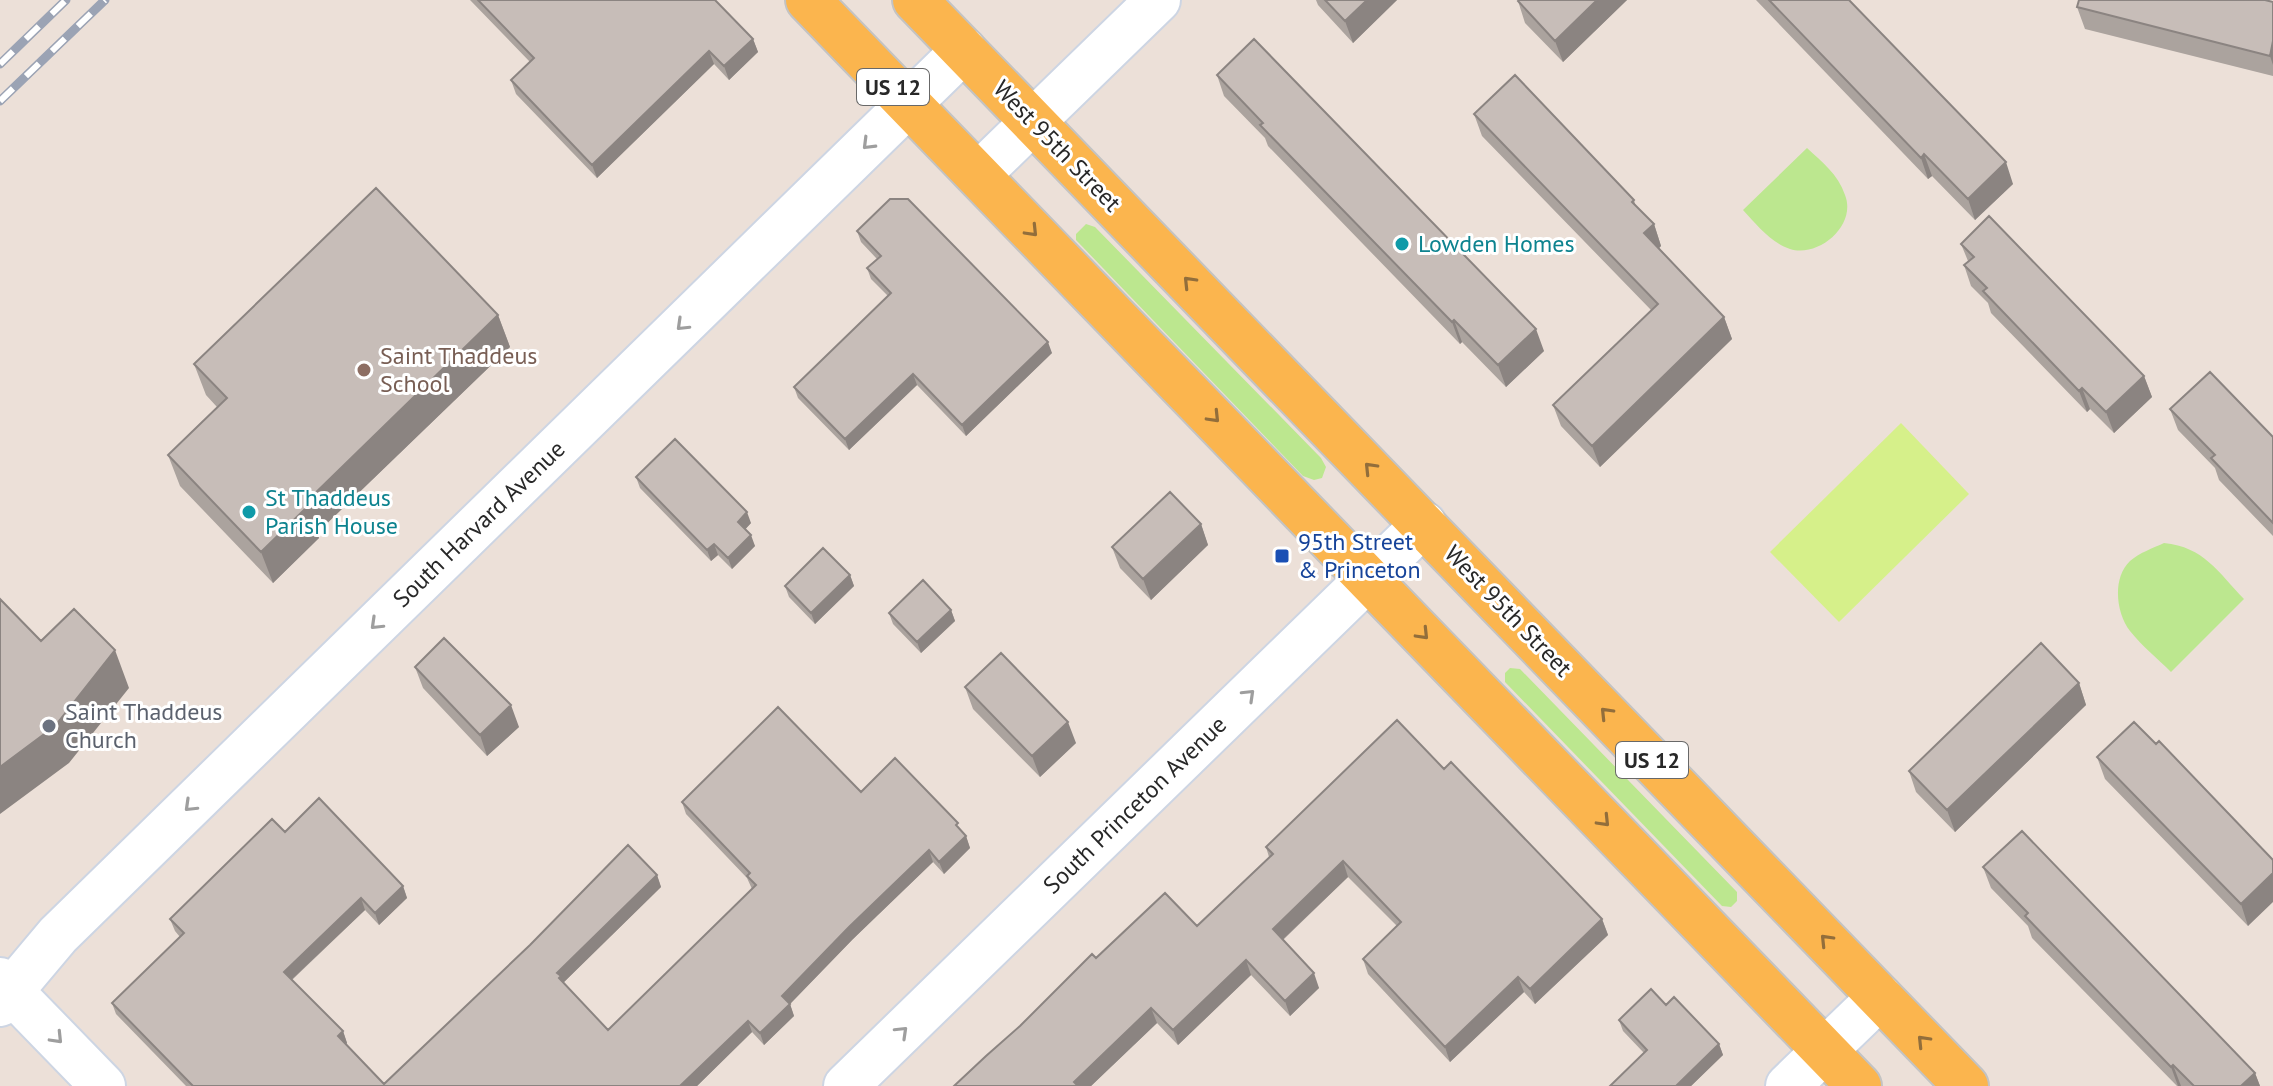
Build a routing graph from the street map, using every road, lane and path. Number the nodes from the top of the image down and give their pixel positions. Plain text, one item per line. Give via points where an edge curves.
1 (808, 0) edge
2 (915, 0) edge
3 (1158, 0) edge
4 (964, 50) junction
5 (909, 104) junction
6 (1033, 121) junction
7 (978, 175) junction
8 (1424, 524) junction
9 (1369, 578) junction
10 (4, 992) edge
11 (1880, 997) junction
12 (1825, 1050) junction
13 (103, 1086) edge
14 (846, 1086) edge
15 (1788, 1086) edge
16 (1859, 1086) edge
17 (1966, 1086) edge

1 - 5 main road, US 12
2 - 4 main road, West 95th Street / US 12
3 - 6 street
4 - 5 street, South Harvard Avenue
4 - 6 main road, West 95th Street / US 12
5 - 7 main road, US 12
5 -> 10 street, South Harvard Avenue
6 - 7 street
8 -> 6 main road, West 95th Street / US 12
7 -> 9 main road, US 12
8 - 9 street, South Princeton Avenue
11 -> 8 main road, West 95th Street / US 12
9 -> 12 main road, US 12
14 -> 9 street, South Princeton Avenue
10 -> 13 street
11 - 12 street
17 -> 11 main road, West 95th Street / US 12
12 - 15 street
12 - 16 main road, US 12

